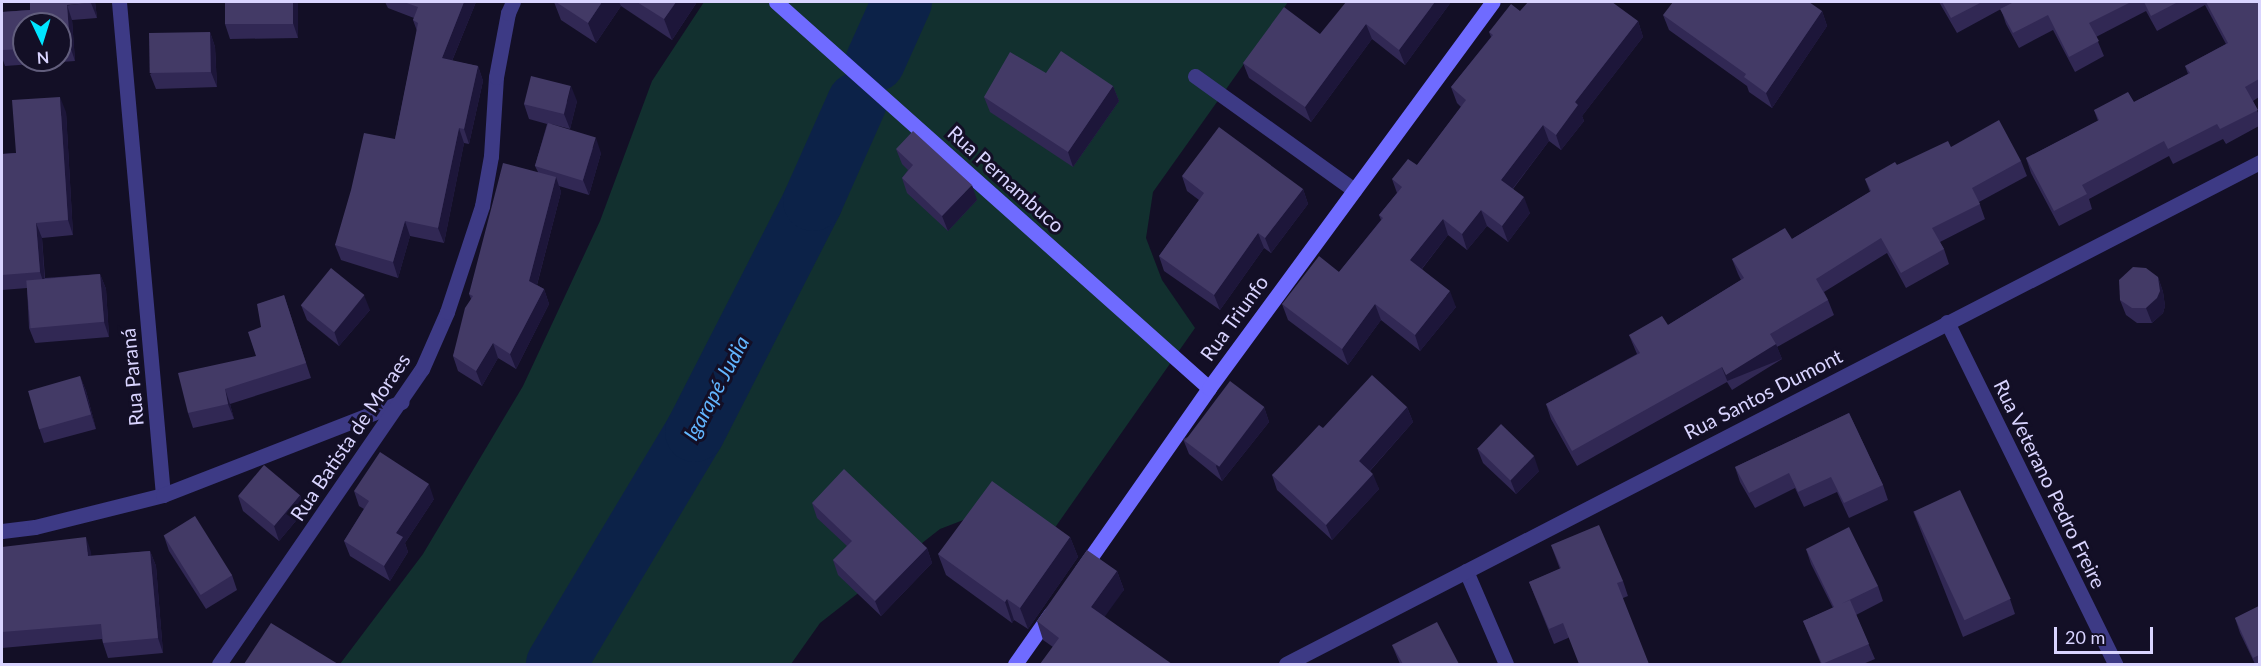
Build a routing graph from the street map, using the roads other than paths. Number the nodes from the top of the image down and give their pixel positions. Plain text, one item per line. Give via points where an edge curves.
1 (119, 2) edge
2 (513, 2) edge
3 (776, 2) edge
4 (1493, 2) edge
5 (1195, 76) dead end
6 (2259, 162) edge
7 (1354, 190) junction
8 (1947, 322) junction
9 (1209, 388) junction
10 (401, 402) junction
11 (163, 495) junction
12 (2, 531) edge
13 (1466, 571) junction
14 (219, 664) edge
15 (1015, 664) edge
16 (1286, 664) edge
17 (1506, 664) edge
18 (2115, 664) edge

1 - 11 street, Rua Paraná
2 - 10 street, Rua Batista de Moraes via 496,77 491,156 482,206 447,312 422,369
3 - 9 street, Rua Pernambuco
4 - 7 street, Rua Triunfo
5 - 7 street
6 - 8 street, Rua Santos Dumont
7 - 9 street, Rua Triunfo
8 - 13 street, Rua Santos Dumont
8 - 18 street, Rua Veterano Pedro Freire
9 - 15 street, Rua Triunfo
10 - 11 street
10 - 14 street, Rua Batista de Moraes
11 - 12 street via 35,527
13 - 16 street, Rua Santos Dumont
13 - 17 street

